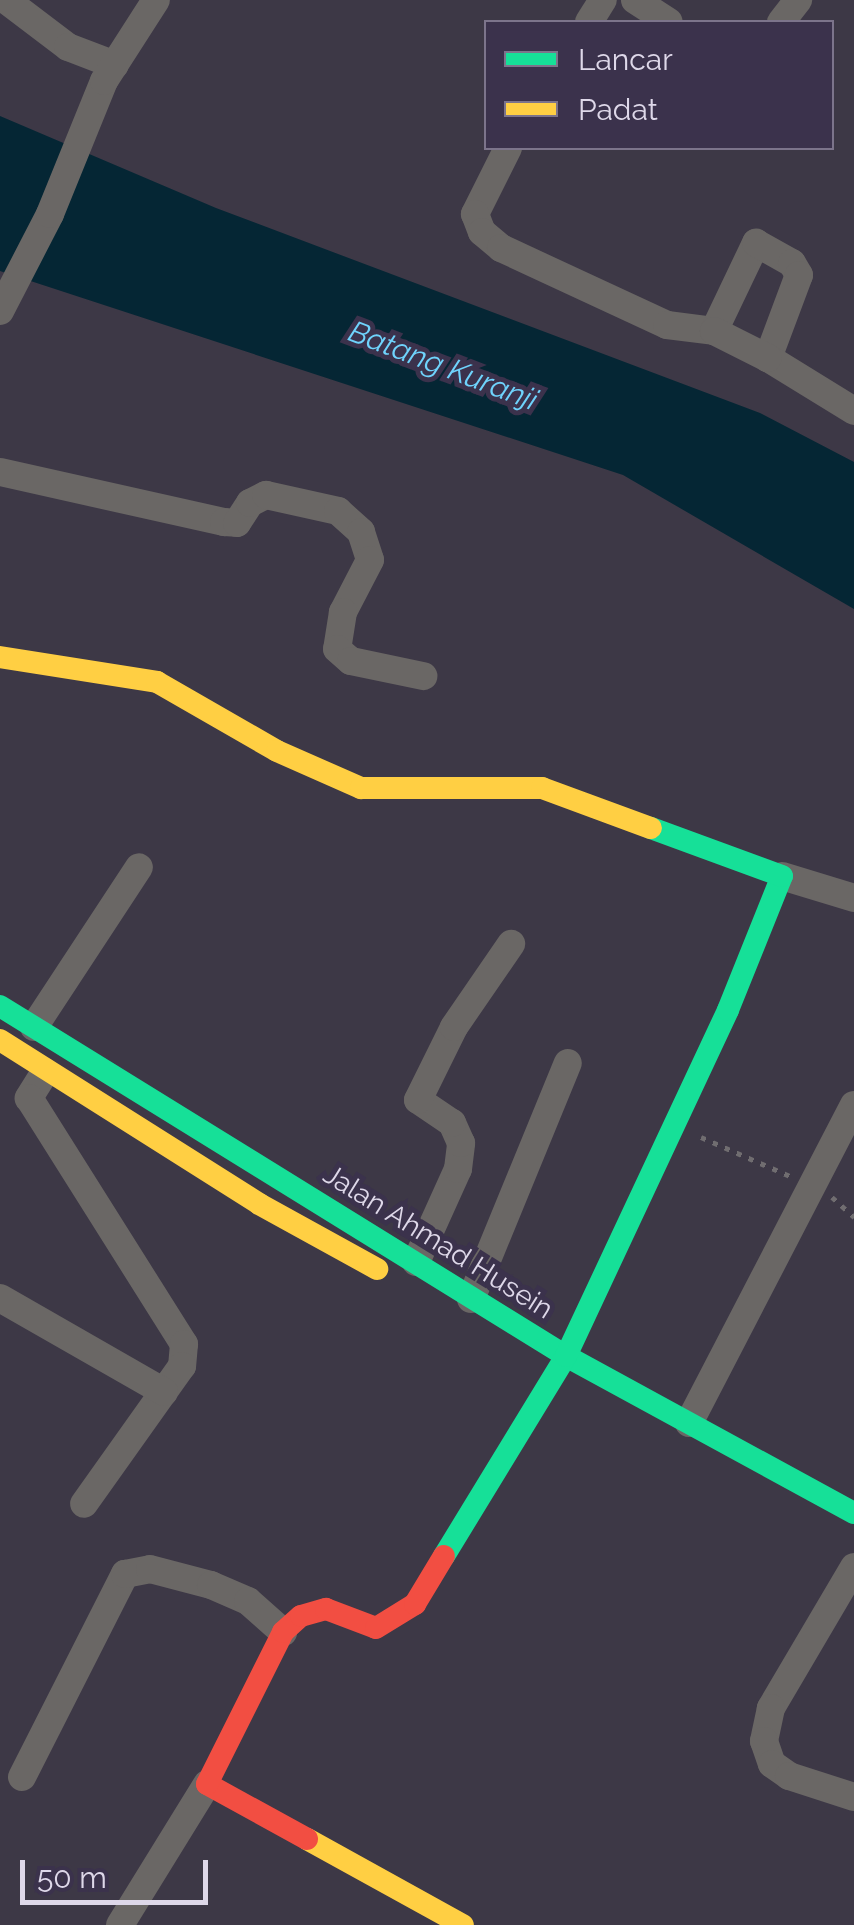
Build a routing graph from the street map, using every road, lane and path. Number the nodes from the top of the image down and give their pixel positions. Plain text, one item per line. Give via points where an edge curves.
1 (6, 0) edge
2 (156, 0) edge
3 (635, 0) edge
4 (798, 0) edge
5 (666, 20) edge
6 (783, 20) edge
7 (110, 73) junction
8 (507, 150) edge
9 (0, 311) edge
10 (714, 331) junction
11 (768, 358) junction
12 (854, 412) edge
13 (0, 472) edge
14 (0, 657) edge
15 (423, 676) dead end
16 (139, 866) dead end
17 (782, 876) junction
18 (854, 898) edge
19 (512, 944) dead end
20 (0, 1006) edge
21 (34, 1026) junction
22 (0, 1040) edge
23 (568, 1064) dead end
24 (45, 1072) junction
25 (854, 1104) edge
26 (675, 1126) junction
27 (811, 1185) junction
28 (854, 1218) edge
29 (416, 1262) junction
30 (0, 1298) edge
31 (471, 1299) junction
32 (562, 1362) junction
33 (164, 1392) junction
34 (689, 1423) junction
35 (84, 1504) dead end
36 (854, 1513) edge
37 (854, 1531) edge
38 (854, 1566) edge
39 (284, 1632) junction
40 (22, 1777) dead end
41 (206, 1784) junction
42 (854, 1797) edge
43 (120, 1925) edge
44 (463, 1925) edge

1 - 7 street
2 - 7 street
3 - 5 street
4 - 6 street
7 - 9 street
8 - 10 street via 475,214 482,232 501,248 638,313
10 - 11 street
10 - 11 street via 756,243 792,262 799,276
11 - 12 street
13 - 15 street via 237,523 250,503 266,495 338,511 361,532 370,560 343,612 337,648 351,660
14 - 17 street via 156,682 361,788 542,788
16 - 21 street
17 - 18 street
17 - 26 street
19 - 29 street via 454,1027 418,1100 452,1123 461,1143 458,1169
20 - 21 street, Jalan Ahmad Husein
21 - 29 street, Jalan Ahmad Husein
22 - 24 street, Jalan Ahmad Husein
23 - 31 street
24 - 32 street, Jalan Ahmad Husein via 259,1204
24 - 33 street via 30,1098 184,1344 182,1366
25 - 27 street
26 - 27 path
26 - 32 street
27 - 28 path
27 - 34 street
29 - 31 street, Jalan Ahmad Husein
30 - 33 street
31 - 32 street, Jalan Ahmad Husein
32 - 34 street, Jalan Ahmad Husein
32 - 37 street, Jalan Ahmad Husein
32 - 39 street via 415,1604 396,1622 369,1626 314,1608
33 - 35 street
34 - 36 street, Jalan Ahmad Husein
38 - 42 street via 771,1708 764,1741 772,1764 789,1776
39 - 40 street via 248,1601 210,1585 164,1570 125,1574
39 - 41 street
41 - 43 street
41 - 44 street

